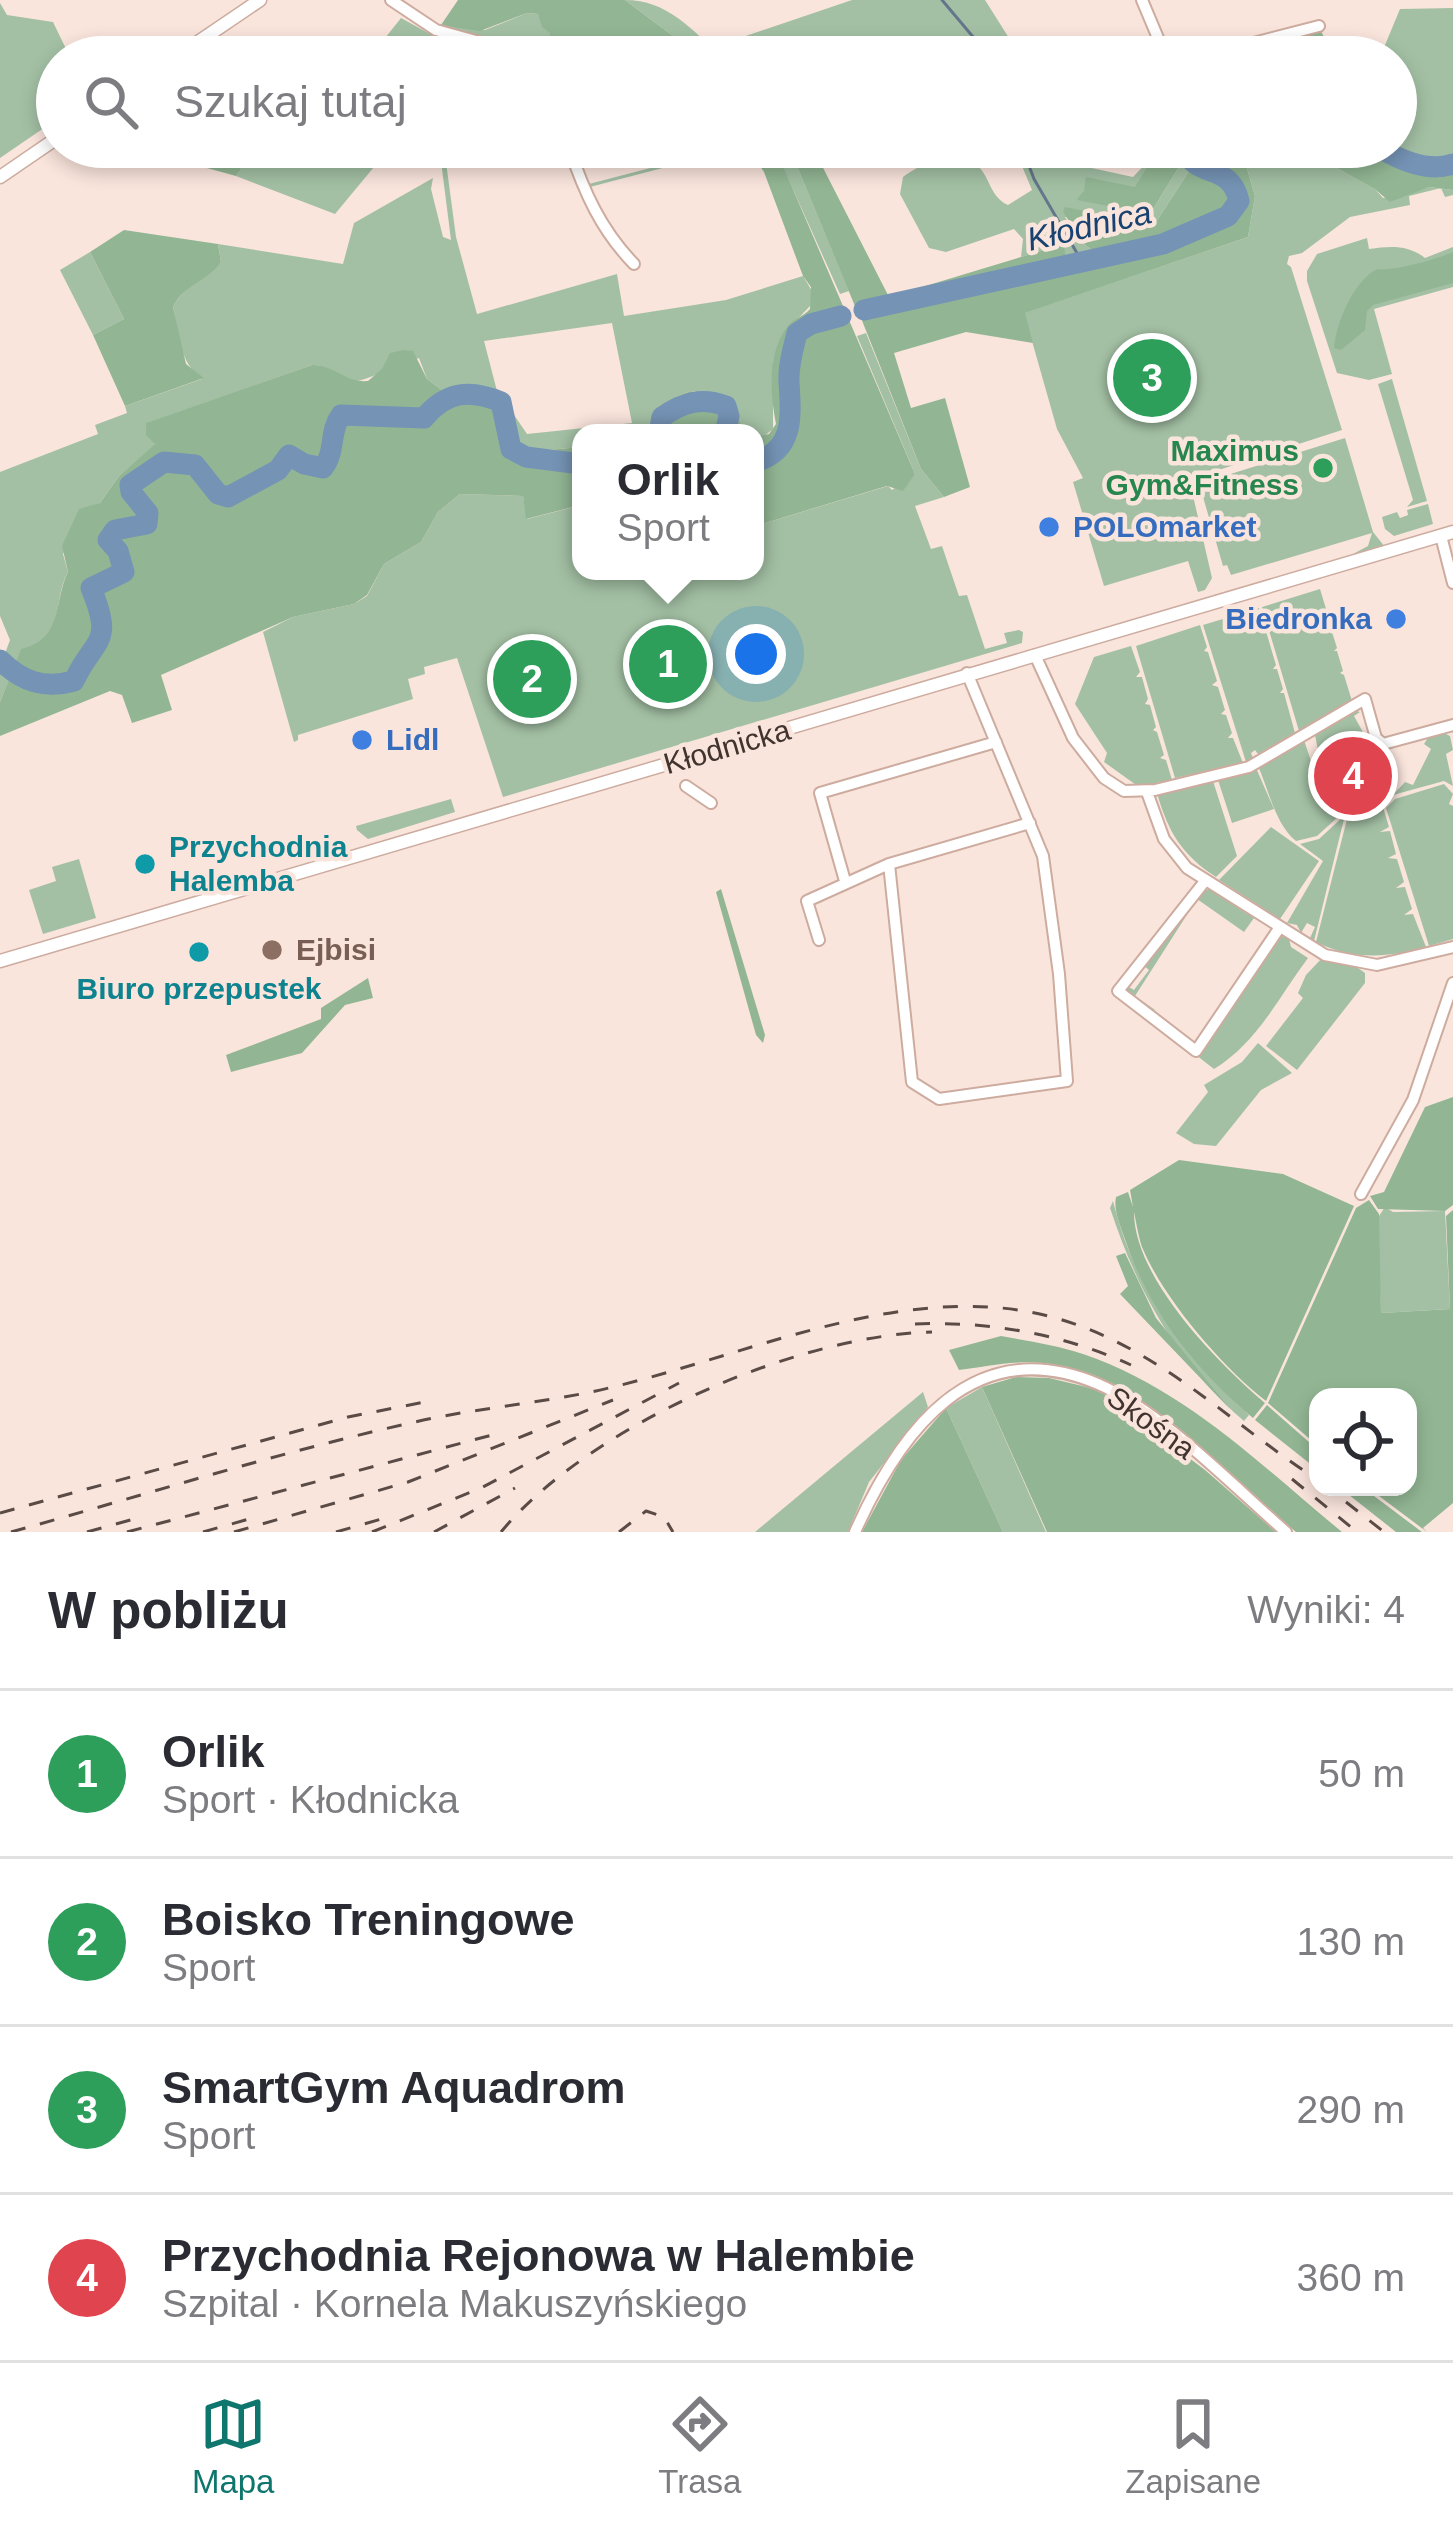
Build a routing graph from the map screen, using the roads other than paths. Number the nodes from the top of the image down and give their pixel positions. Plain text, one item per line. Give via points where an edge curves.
1 (260, 0) edge
2 (391, 0) edge
3 (1142, 0) edge
4 (1318, 26) dead end
5 (207, 36) edge
6 (458, 36) edge
7 (1157, 36) edge
8 (1280, 36) edge
9 (36, 152) edge
10 (578, 168) edge
11 (0, 177) edge
12 (634, 264) dead end
13 (1447, 534) edge
14 (1453, 583) edge
15 (1035, 655) junction
16 (967, 673) junction
17 (1453, 725) edge
18 (996, 742) junction
19 (686, 787) dead end
20 (1147, 792) junction
21 (711, 803) dead end
22 (1030, 823) junction
23 (889, 864) junction
24 (845, 881) junction
25 (1205, 881) junction
26 (1280, 927) junction
27 (819, 940) dead end
28 (1453, 947) edge
29 (0, 962) edge
30 (1453, 983) edge
31 (1361, 1194) dead end
32 (855, 1532) edge
33 (1286, 1532) edge

1 - 5 street
2 - 6 street
3 - 7 street
4 - 8 street
9 - 11 street
10 - 12 street via 598,218
13 - 14 street
13 - 15 street, Kłodnicka
15 - 16 street, Kłodnicka
15 - 20 street via 1073,738 1104,778 1124,791
16 - 18 street
16 - 29 street, Kłodnicka
17 - 20 street via 1387,746 1376,738 1364,699 1249,767
18 - 22 street
18 - 24 street via 820,793
19 - 21 street
20 - 25 street via 1169,847
22 - 23 street
22 - 23 street via 1043,856 1067,1081 939,1099 912,1082
23 - 24 street
24 - 27 street via 807,902
25 - 26 street
25 - 26 street via 1118,991 1196,1051
26 - 28 street via 1325,955 1377,965
30 - 31 street via 1413,1100
32 - 33 street, Skośna via 905,1443 947,1398 983,1376 1046,1370 1130,1402

